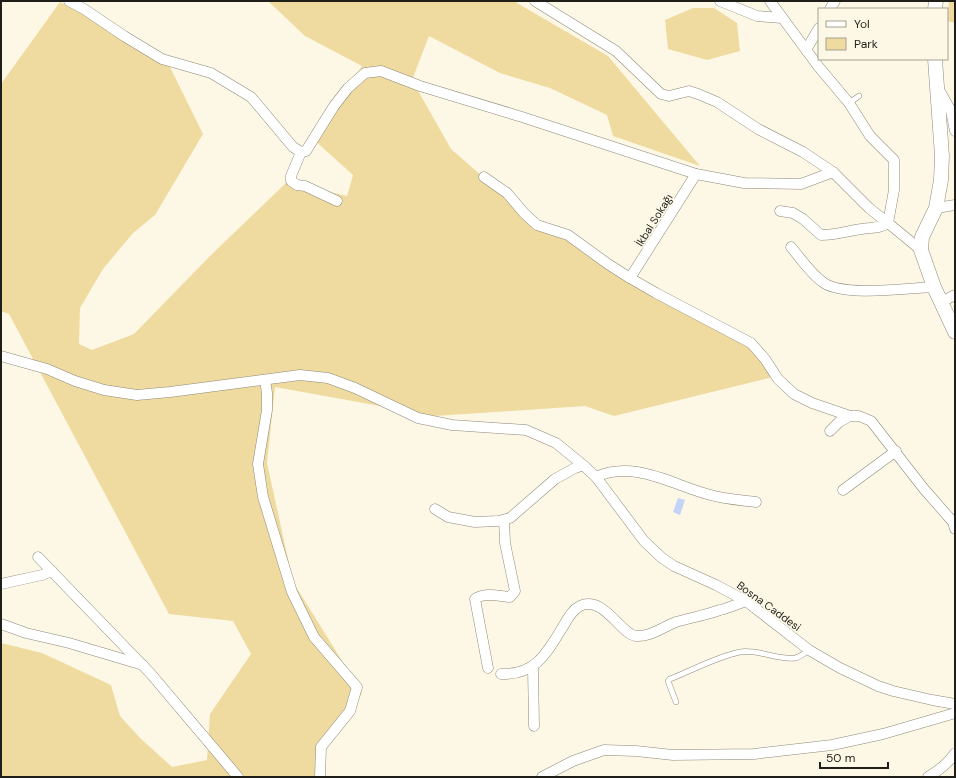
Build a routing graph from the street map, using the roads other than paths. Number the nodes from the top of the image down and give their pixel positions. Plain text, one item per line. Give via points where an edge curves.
1 (69, 1) edge
2 (535, 1) edge
3 (720, 1) edge
4 (770, 1) edge
5 (782, 18) junction
6 (818, 30) edge
7 (806, 50) junction
8 (935, 60) edge
9 (936, 82) junction
10 (859, 96) dead end
11 (849, 103) junction
12 (955, 131) edge
13 (301, 152) junction
14 (833, 172) junction
15 (696, 174) junction
16 (484, 177) dead end
17 (337, 200) dead end
18 (955, 205) edge
19 (936, 208) junction
20 (780, 211) dead end
21 (888, 223) junction
22 (791, 247) dead end
23 (921, 250) junction
24 (630, 278) junction
25 (934, 287) junction
26 (955, 295) edge
27 (941, 302) junction
28 (955, 332) edge
29 (1, 356) edge
30 (265, 380) junction
31 (850, 416) junction
32 (830, 431) dead end
33 (896, 451) junction
34 (583, 465) junction
35 (596, 477) junction
36 (843, 490) dead end
37 (756, 502) dead end
38 (435, 509) dead end
39 (504, 520) junction
40 (954, 524) edge
41 (38, 557) dead end
42 (52, 571) junction
43 (1, 584) edge
44 (746, 601) junction
45 (1, 624) edge
46 (809, 650) junction
47 (143, 665) junction
48 (533, 667) junction
49 (488, 668) dead end
50 (501, 674) dead end
51 (676, 702) dead end
52 (955, 704) edge
53 (955, 713) edge
54 (534, 726) dead end
55 (955, 753) edge
56 (932, 776) edge
57 (238, 777) edge
58 (320, 777) edge
59 (542, 777) edge

1 - 13 street via 162,59 211,73 251,97 292,147
2 - 14 street via 616,51 661,94 669,96 688,91 717,102
3 - 5 street via 757,16
4 - 5 street
5 - 7 street
6 - 7 street
7 - 11 street
8 - 9 main road
9 - 12 street via 951,111
9 - 19 main road via 942,156
10 - 11 lane
11 - 21 street via 870,136 894,160 894,190
13 - 15 street via 306,151 348,88 365,73 381,71 420,86
13 - 17 street via 291,181
14 - 15 street via 801,184 744,183
14 - 21 street
15 - 24 street, İkbal Sokağı
16 - 24 street via 507,193 537,225 568,234
18 - 19 street
19 - 23 main road via 922,237
20 - 21 street via 793,213 821,235 882,228
21 - 23 street
22 - 25 street via 825,284 838,288 852,291
23 - 25 main road
24 - 31 street via 751,343 778,379 794,394
25 - 27 main road
26 - 27 street
27 - 28 main road
29 - 30 street, Bosna Caddesi via 104,390 137,395
30 - 34 street, Bosna Caddesi via 300,375 328,378 418,418 452,425 526,430 556,443
30 - 58 street via 267,410 258,464 265,504 292,592 314,637 357,687 350,711 321,747
31 - 32 street
31 - 33 street via 872,421
33 - 36 street
33 - 40 street
34 - 35 street, Bosna Caddesi
34 - 39 street via 555,479 510,518
35 - 37 street via 617,472 646,473 719,498
35 - 44 street, Bosna Caddesi via 652,550 674,566
38 - 39 street via 456,520
39 - 49 street via 505,543 515,591 510,597 494,595 475,600
41 - 42 street
42 - 43 street
42 - 47 street
44 - 46 street, Bosna Caddesi
44 - 48 street via 637,636 630,635 608,613 597,606 579,606
45 - 47 street
46 - 51 lane via 795,658 752,651 740,652 705,664 668,681
46 - 52 street, Bosna Caddesi via 878,686
47 - 57 street
48 - 50 street via 513,674
48 - 54 street
53 - 59 street via 883,734 832,745 754,754 673,755 604,750 573,761
55 - 56 street

